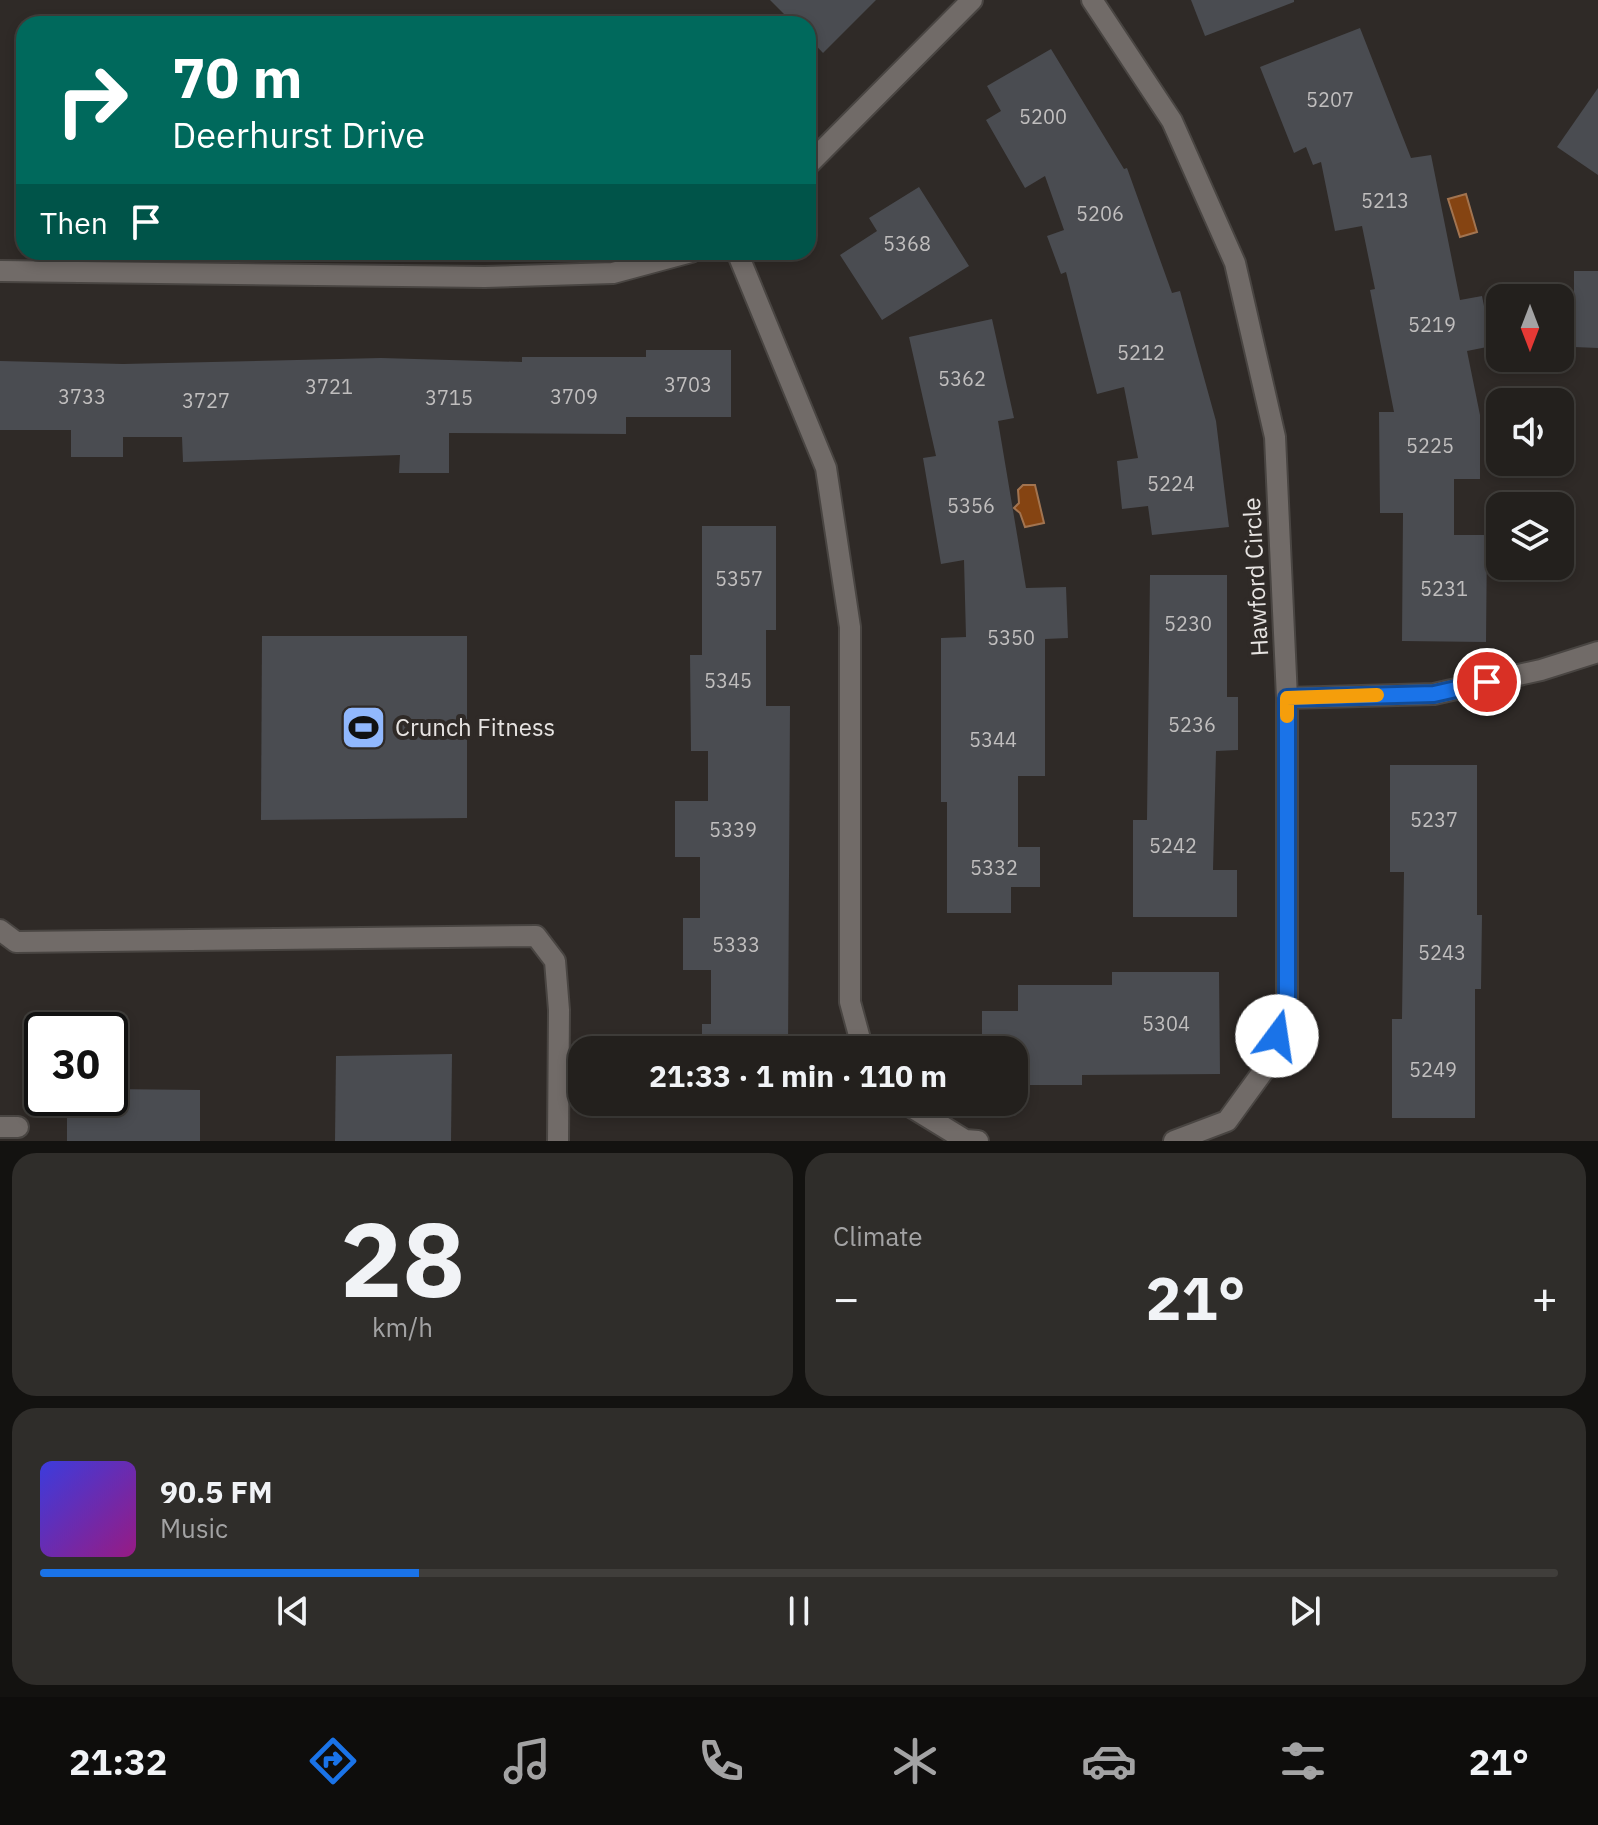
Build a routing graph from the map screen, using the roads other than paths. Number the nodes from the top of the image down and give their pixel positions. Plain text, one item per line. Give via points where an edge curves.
1 (972, 0) edge
2 (1092, 0) edge
3 (816, 157) edge
4 (661, 260) edge
5 (740, 260) edge
6 (0, 271) edge
7 (1598, 652) edge
8 (1287, 698) junction
9 (0, 930) edge
10 (859, 1036) edge
11 (926, 1116) edge
12 (558, 1141) edge
13 (978, 1141) edge
14 (1174, 1141) edge

1 - 3 street
2 - 8 street, Hawford Circle via 1172,121 1235,263 1275,437
4 - 6 street via 613,273 501,277
5 - 10 street via 826,468 850,627 850,1002
7 - 8 street via 1434,694
8 - 14 street, Hawford Circle via 1287,1006 1267,1066 1227,1121
9 - 12 street via 16,942 536,936 555,961
11 - 13 street via 965,1140

